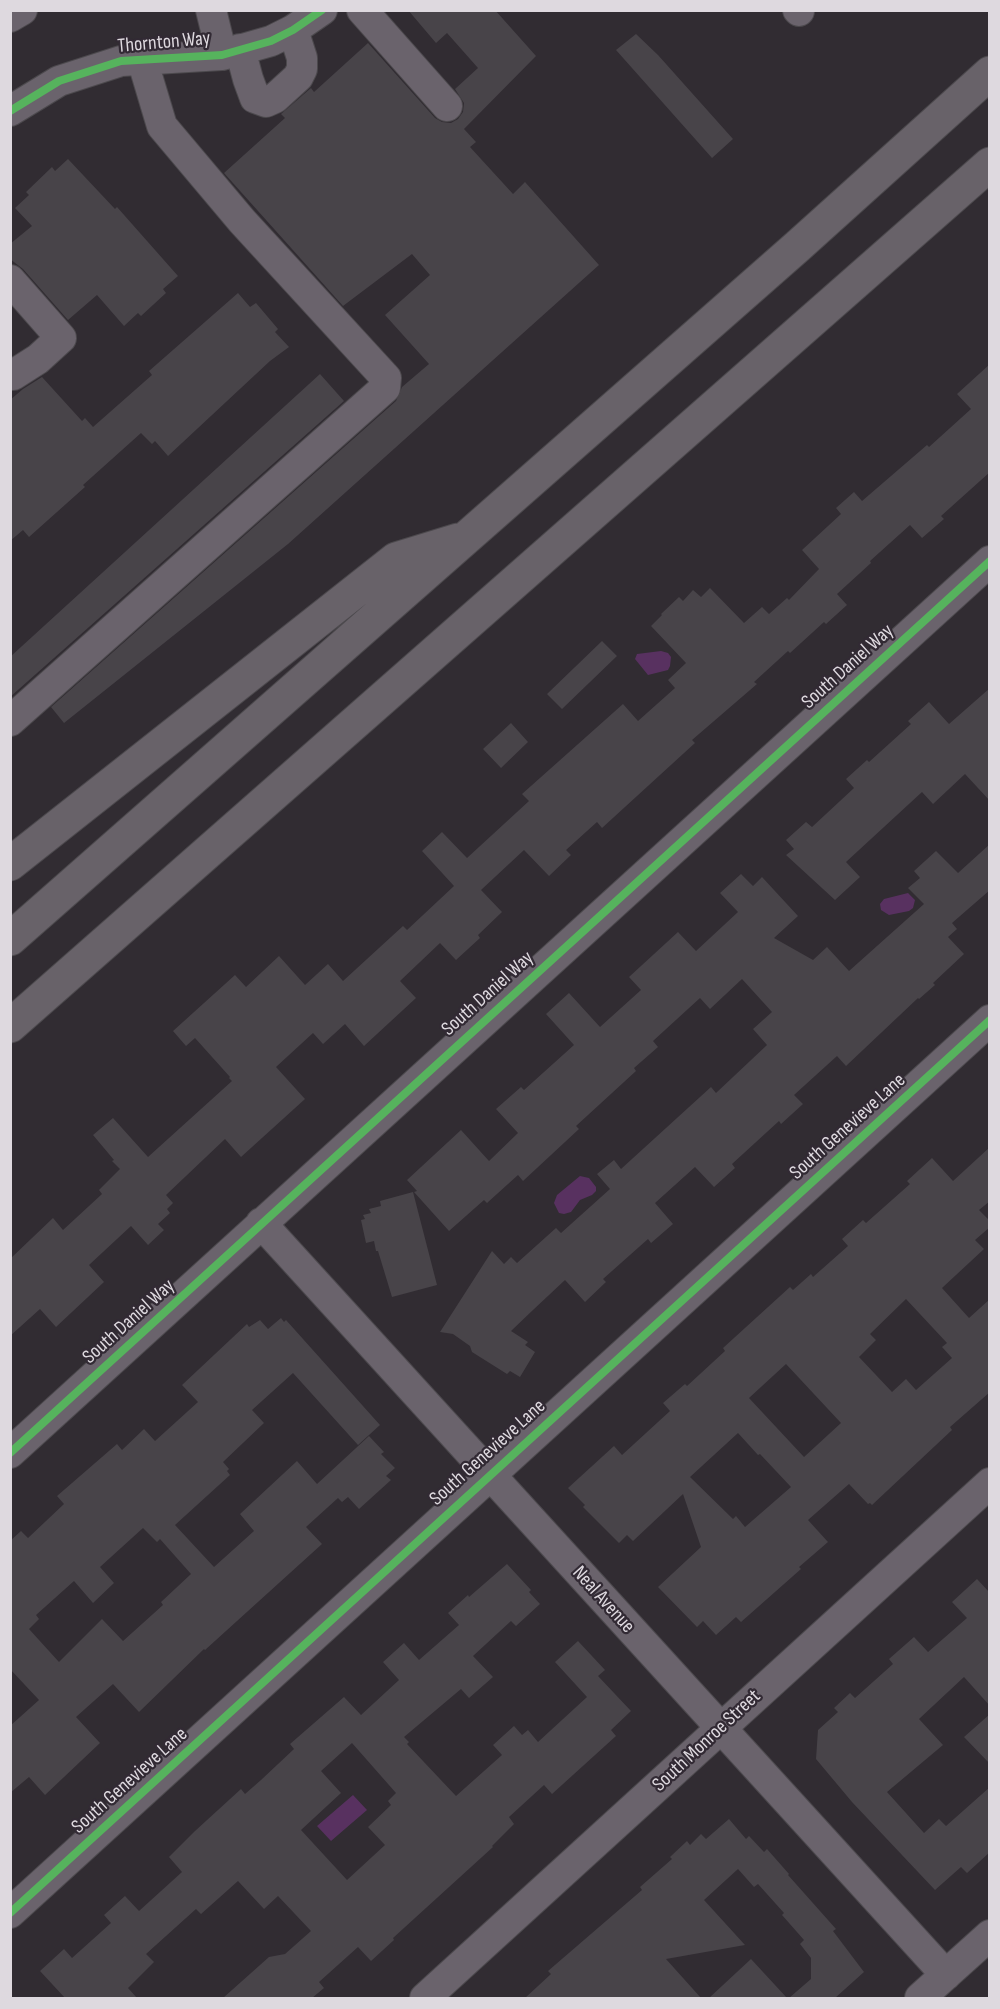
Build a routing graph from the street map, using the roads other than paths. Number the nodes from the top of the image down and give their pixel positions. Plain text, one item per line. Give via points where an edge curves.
1 (22, 10) edge
2 (211, 10) edge
3 (322, 10) edge
4 (362, 10) edge
5 (10, 17) edge
6 (294, 30) junction
7 (231, 52) junction
8 (142, 59) junction
9 (990, 73) edge
10 (447, 106) dead end
11 (10, 111) edge
12 (990, 164) edge
13 (10, 280) edge
14 (11, 375) edge
15 (469, 536) junction
16 (990, 561) edge
17 (10, 721) edge
18 (10, 864) edge
19 (10, 939) edge
20 (990, 1020) edge
21 (10, 1026) edge
22 (261, 1223) junction
23 (10, 1453) edge
24 (490, 1474) junction
25 (990, 1483) edge
26 (720, 1729) junction
27 (10, 1913) edge
28 (990, 1935) edge
29 (946, 1975) junction
30 (425, 1998) edge
31 (920, 1998) edge

1 - 5 street
2 - 7 street
3 - 6 street, Thornton Way
4 - 10 street
6 - 7 street, Thornton Way
6 - 7 street via 302,69 275,99 266,102 255,98
7 - 8 street, Thornton Way
8 - 11 street, Thornton Way via 121,61 59,81
8 - 17 street via 162,126 242,221 386,378 385,388
9 - 15 highway
12 - 21 highway
13 - 14 street via 61,338 38,359
15 - 18 highway via 396,559
15 - 19 highway
16 - 22 street, South Daniel Way
20 - 24 street, South Genevieve Lane
22 - 23 street, South Daniel Way
22 - 24 street, Neal Avenue
24 - 26 street, Neal Avenue
24 - 27 street, South Genevieve Lane
25 - 26 street, South Monroe Street
26 - 29 street, Neal Avenue
26 - 30 street, South Monroe Street
28 - 29 street
29 - 31 street

